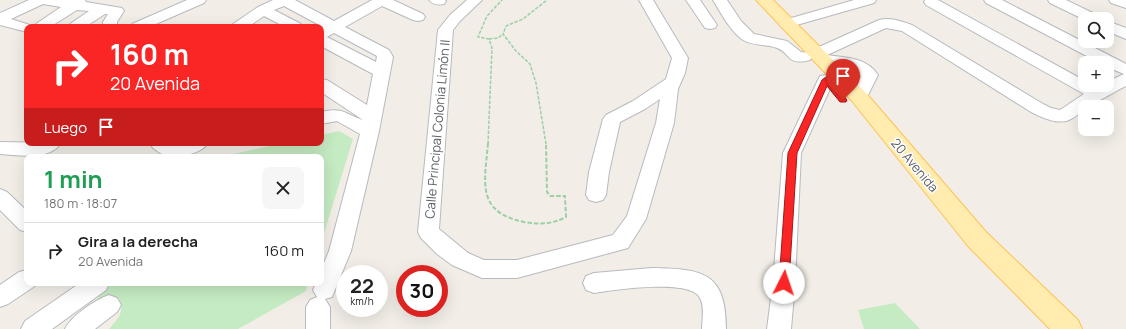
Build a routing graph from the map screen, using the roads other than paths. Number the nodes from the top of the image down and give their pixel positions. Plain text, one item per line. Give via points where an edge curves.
1 (41, 0) edge
2 (199, 0) edge
3 (284, 0) edge
4 (382, 0) edge
5 (475, 0) edge
6 (646, 0) edge
7 (693, 0) edge
8 (720, 0) edge
9 (751, 0) edge
10 (764, 0) edge
11 (869, 0) edge
12 (991, 0) edge
13 (1055, 0) edge
14 (1116, 0) edge
15 (78, 2) edge
16 (931, 2) dead end
17 (835, 4) edge
18 (1126, 4) edge
19 (102, 9) junction
20 (263, 10) junction
21 (1080, 12) edge
22 (418, 17) dead end
23 (0, 19) edge
24 (45, 24) edge
25 (80, 24) edge
26 (110, 24) edge
27 (144, 24) edge
28 (242, 24) edge
29 (290, 24) edge
30 (786, 24) junction
31 (710, 25) dead end
32 (335, 26) junction
33 (24, 27) edge
34 (1114, 28) edge
35 (324, 32) edge
36 (1126, 34) edge
37 (324, 41) edge
38 (382, 62) junction
39 (817, 62) junction
40 (1126, 70) edge
41 (1126, 79) edge
42 (673, 82) junction
43 (324, 86) edge
44 (1096, 94) junction
45 (324, 117) edge
46 (371, 124) junction
47 (187, 146) edge
48 (0, 148) edge
49 (46, 150) edge
50 (167, 151) edge
51 (596, 194) dead end
52 (0, 197) edge
53 (24, 221) edge
54 (24, 281) edge
55 (594, 283) dead end
56 (94, 286) edge
57 (0, 297) edge
58 (110, 305) dead end
59 (320, 309) edge
60 (33, 329) edge
61 (77, 329) edge
62 (714, 329) edge
63 (779, 329) edge
64 (1048, 329) edge
65 (1068, 329) edge

1 - 15 street
1 - 23 street
2 - 27 street
3 - 20 street
3 - 32 street
4 - 22 street
4 - 32 street
5 - 42 street, Calle Principal Colonia Limón II via 446,30 428,232 460,259 482,269 517,269 620,242 638,213 665,123
6 - 42 street, Calle Principal Colonia Limón II via 680,58
7 - 31 street
8 - 39 street, 20 Avenida via 736,24 749,37 782,44 796,57
9 - 39 main road, 20 Avenida
10 - 30 main road, 20 Avenida
11 - 17 street via 854,5
12 - 40 street
13 - 21 street
14 - 18 street
15 - 19 street
15 - 24 street
16 - 44 street
17 - 30 street
19 - 25 street
19 - 26 street via 118,12
20 - 28 street
20 - 29 street
23 - 33 street
30 - 39 main road, 20 Avenida
32 - 35 street
32 - 38 street
34 - 36 street
37 - 38 street
38 - 46 street
39 - 44 street via 884,23 896,24 907,28 1047,113 1063,116
39 - 63 street via 792,153
39 - 64 main road, 20 Avenida via 961,242
39 - 65 main road, 20 Avenida via 859,97 977,239
41 - 44 street
42 - 51 street via 639,105 612,119
43 - 46 street
45 - 46 street via 335,115
46 - 59 street via 340,251
47 - 50 street
48 - 49 street
52 - 53 street
54 - 57 street
55 - 62 street via 637,278 689,280 706,287 713,300
56 - 60 street
58 - 61 street

